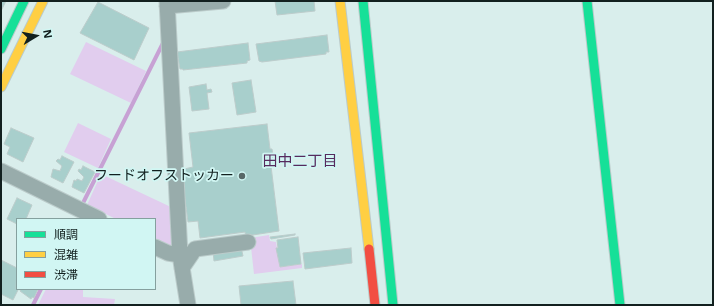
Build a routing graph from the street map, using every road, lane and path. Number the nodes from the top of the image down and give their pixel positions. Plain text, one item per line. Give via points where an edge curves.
1 (24, 1) edge
2 (33, 1) edge
3 (43, 1) edge
4 (223, 1) edge
5 (340, 1) edge
6 (363, 1) edge
7 (587, 1) edge
8 (167, 4) edge
9 (1, 49) edge
10 (1, 67) edge
11 (1, 87) edge
12 (1, 171) edge
13 (97, 218) edge
14 (248, 242) dead end
15 (156, 247) edge
16 (181, 262) junction
17 (188, 305) edge
18 (375, 305) edge
19 (393, 305) edge
20 (620, 305) edge

1 - 9 street
2 - 10 street
3 - 11 street
4 - 8 street
5 - 18 street
6 - 19 street
7 - 20 street
8 - 16 street
12 - 13 street
14 - 16 street via 195,249
15 - 16 street
16 - 17 street

